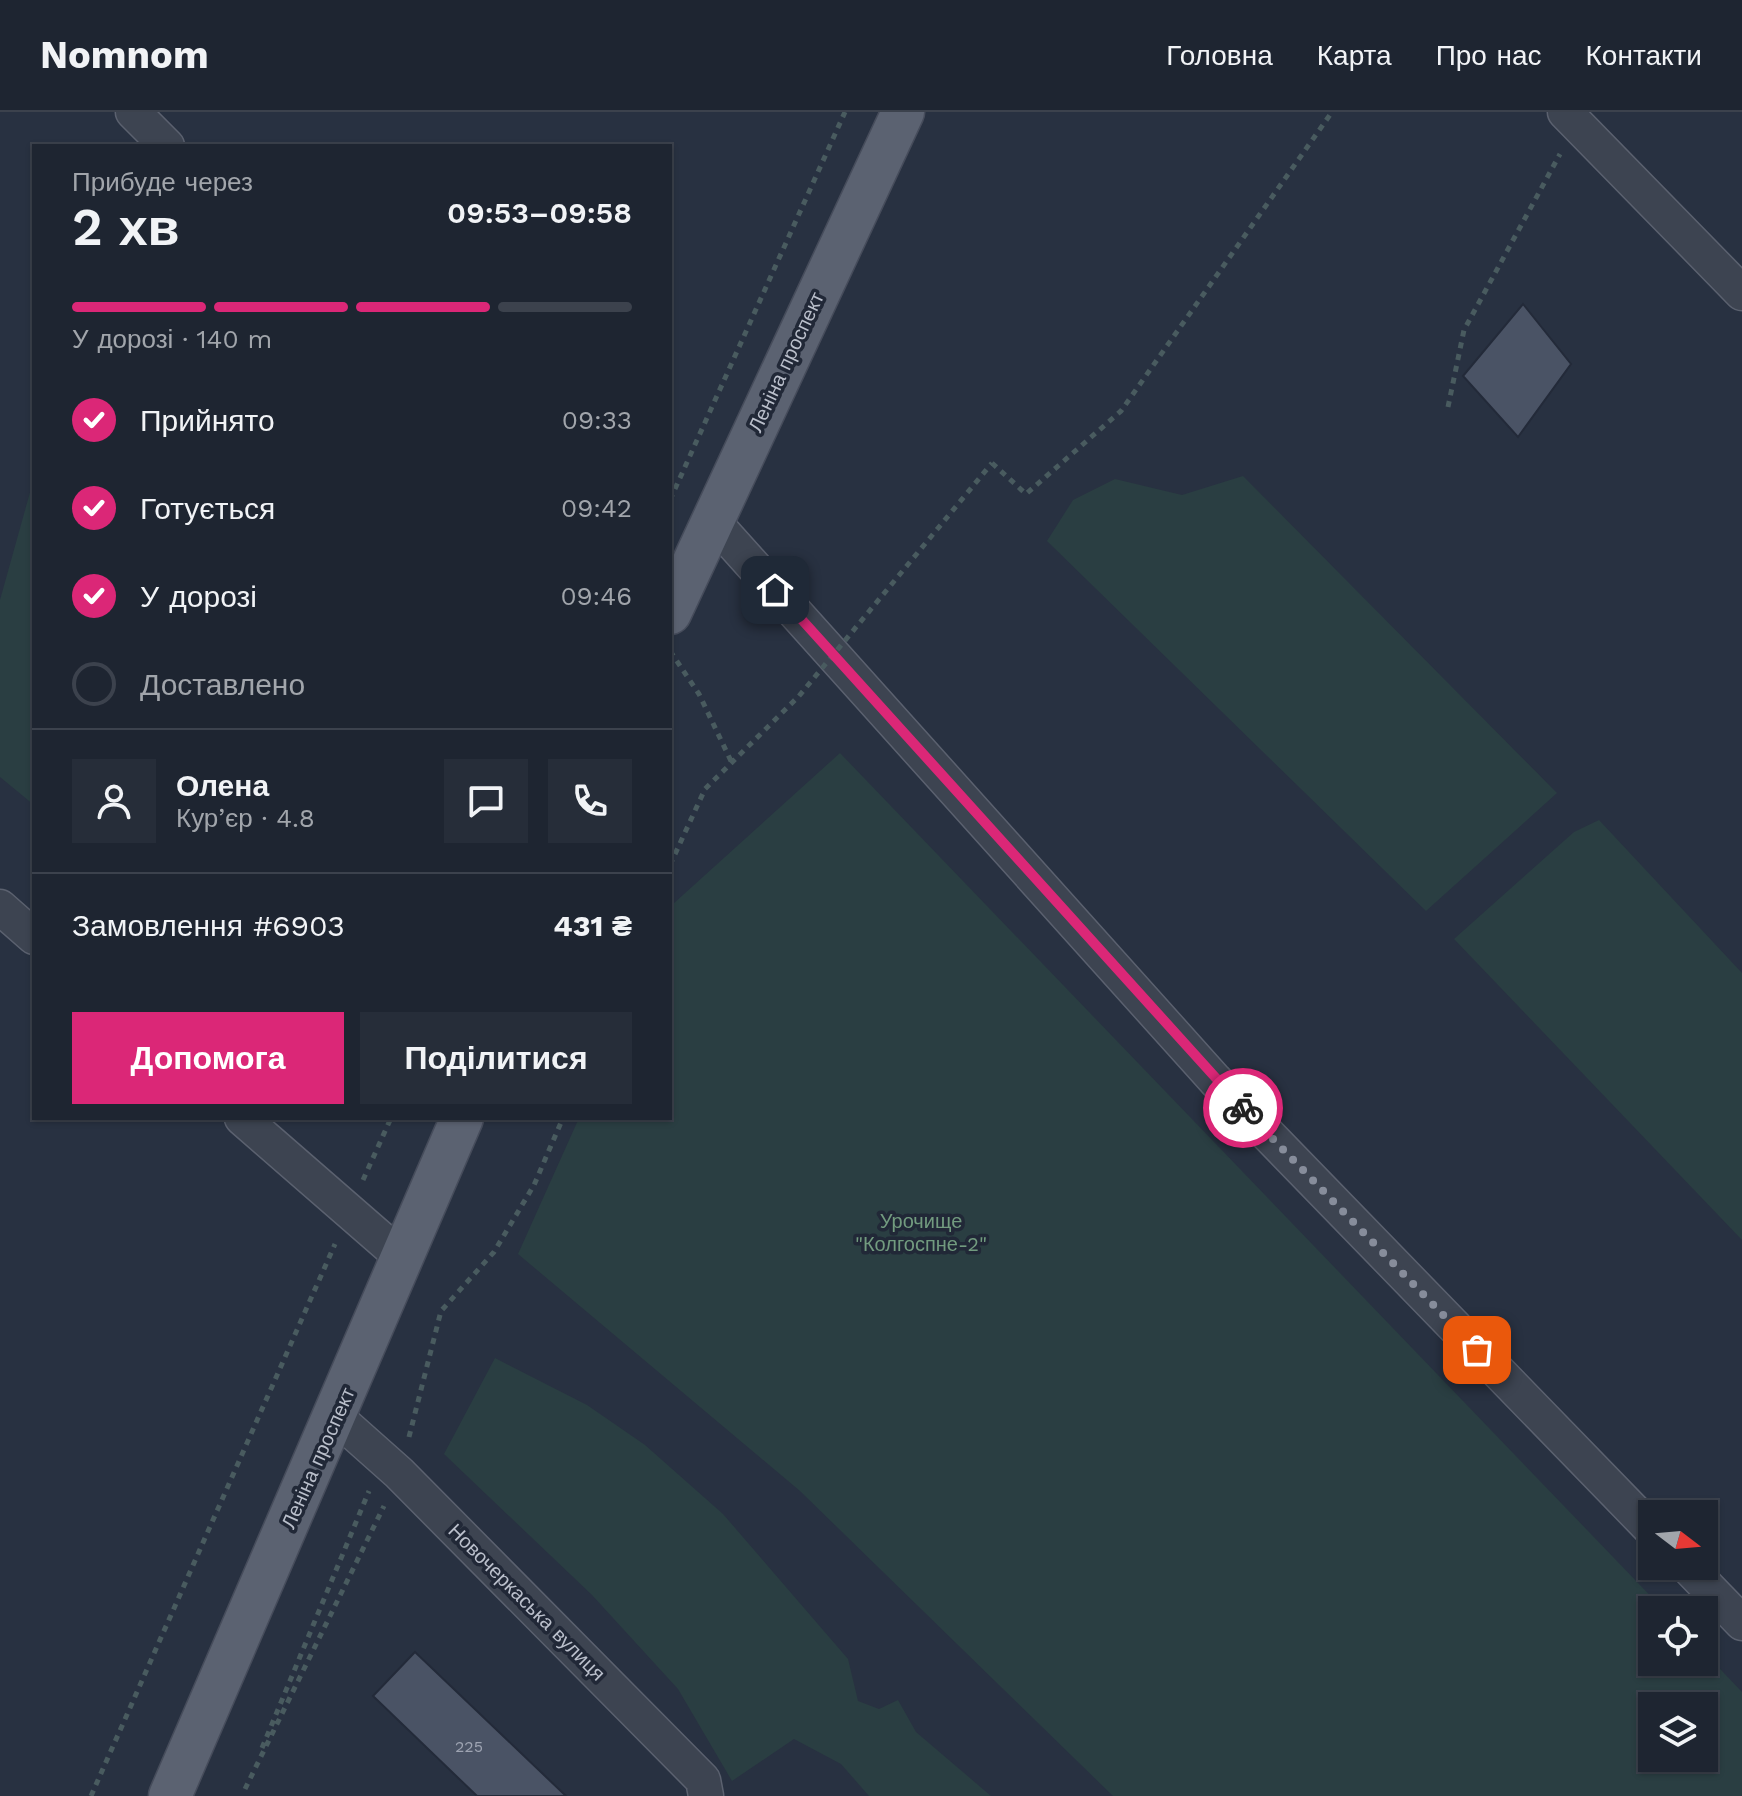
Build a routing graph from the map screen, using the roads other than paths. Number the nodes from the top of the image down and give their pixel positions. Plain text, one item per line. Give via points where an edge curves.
1 (133, 112) edge
2 (903, 112) edge
3 (1571, 118) edge
4 (165, 144) edge
5 (1742, 293) edge
6 (712, 520) junction
7 (672, 609) edge
8 (0, 907) edge
9 (32, 935) edge
10 (244, 1120) edge
11 (461, 1120) edge
12 (404, 1259) junction
13 (336, 1417) junction
14 (1638, 1516) edge
15 (1701, 1580) edge
16 (1742, 1623) edge
17 (170, 1796) edge
18 (706, 1796) edge

1 - 4 street
2 - 6 main road, Леніна проспект
3 - 5 street
6 - 7 main road, Леніна проспект
6 - 14 street via 1215,1080
8 - 9 street
10 - 12 street
11 - 12 main road, Леніна проспект
12 - 13 main road, Леніна проспект
13 - 17 main road, Леніна проспект
13 - 18 street, Новочеркаська вулиця via 399,1473 703,1780
15 - 16 street

